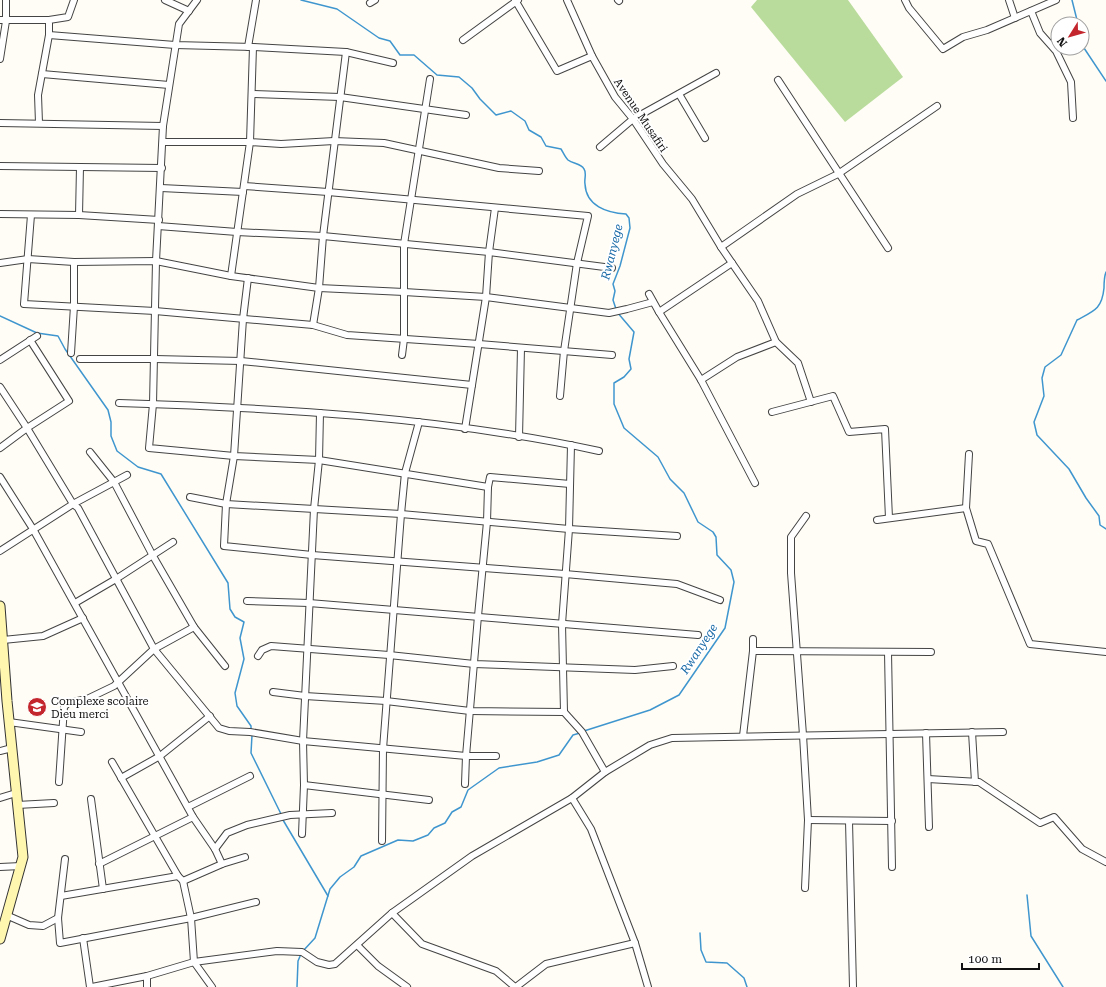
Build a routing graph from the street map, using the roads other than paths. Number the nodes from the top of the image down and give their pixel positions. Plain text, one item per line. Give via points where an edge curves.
1 (6, 0) edge
2 (74, 0) edge
3 (165, 0) edge
4 (197, 0) edge
5 (256, 0) edge
6 (517, 0) edge
7 (567, 0) edge
8 (905, 0) edge
9 (1009, 0) edge
10 (1056, 0) edge
11 (189, 11) junction
12 (1031, 11) junction
13 (1015, 18) junction
14 (49, 20) junction
15 (3, 21) edge
16 (49, 35) junction
17 (463, 40) dead end
18 (175, 46) junction
19 (251, 47) junction
20 (346, 52) junction
21 (592, 56) junction
22 (0, 60) edge
23 (393, 63) dead end
24 (716, 73) dead end
25 (42, 74) junction
26 (430, 79) dead end
27 (778, 80) dead end
28 (169, 85) junction
29 (252, 94) junction
30 (678, 94) junction
31 (340, 97) junction
32 (937, 106) dead end
33 (424, 109) junction
34 (466, 115) dead end
35 (1073, 118) dead end
36 (633, 119) junction
37 (0, 123) edge
38 (39, 123) junction
39 (163, 126) junction
40 (705, 138) dead end
41 (334, 141) junction
42 (163, 142) junction
43 (250, 142) junction
44 (600, 147) dead end
45 (419, 151) junction
46 (0, 166) edge
47 (80, 167) junction
48 (162, 168) junction
49 (539, 170) dead end
50 (838, 174) junction
51 (161, 188) junction
52 (244, 189) junction
53 (328, 192) junction
54 (411, 200) junction
55 (495, 208) junction
56 (0, 214) edge
57 (31, 215) junction
58 (79, 215) junction
59 (158, 223) junction
60 (238, 232) junction
61 (323, 236) junction
62 (404, 244) junction
63 (721, 247) junction
64 (888, 248) dead end
65 (489, 252) junction
66 (28, 259) junction
67 (156, 261) junction
68 (74, 262) junction
69 (0, 263) edge
70 (577, 263) junction
71 (732, 263) junction
72 (612, 268) dead end
73 (231, 276) junction
74 (248, 278) junction
75 (319, 288) junction
76 (404, 292) junction
77 (649, 294) dead end
78 (486, 297) junction
79 (653, 302) junction
80 (74, 306) junction
81 (570, 308) junction
82 (155, 311) junction
83 (659, 312) junction
84 (243, 318) junction
85 (313, 325) junction
86 (37, 336) dead end
87 (404, 339) junction
88 (30, 340) junction
89 (776, 342) junction
90 (479, 344) junction
91 (521, 348) junction
92 (564, 351) junction
93 (71, 353) dead end
94 (402, 355) dead end
95 (612, 355) dead end
96 (80, 359) dead end
97 (154, 359) junction
98 (0, 360) edge
99 (241, 361) junction
100 (702, 380) junction
101 (472, 385) junction
102 (0, 387) edge
103 (560, 396) dead end
104 (811, 402) junction
105 (118, 403) dead end
106 (153, 404) junction
107 (238, 407) junction
108 (772, 412) dead end
109 (320, 413) junction
110 (419, 422) junction
111 (27, 428) junction
112 (465, 429) junction
113 (519, 437) junction
114 (571, 445) junction
115 (0, 448) edge
116 (600, 451) dead end
117 (90, 452) dead end
118 (969, 454) dead end
119 (234, 456) junction
120 (319, 460) junction
121 (405, 473) junction
122 (127, 475) dead end
123 (0, 477) edge
124 (114, 482) junction
125 (756, 483) dead end
126 (570, 484) junction
127 (488, 487) junction
128 (190, 497) dead end
129 (73, 504) junction
130 (226, 504) junction
131 (966, 508) junction
132 (314, 509) junction
133 (401, 514) junction
134 (806, 516) dead end
135 (888, 518) junction
136 (877, 520) dead end
137 (488, 522) junction
138 (33, 529) junction
139 (569, 529) junction
140 (677, 536) dead end
141 (173, 542) dead end
142 (0, 551) edge
143 (312, 555) junction
144 (153, 556) junction
145 (397, 562) junction
146 (483, 569) junction
147 (565, 574) junction
148 (116, 579) junction
149 (720, 600) dead end
150 (248, 601) dead end
151 (309, 603) junction
152 (75, 604) junction
153 (0, 608) edge
154 (393, 610) junction
155 (478, 616) junction
156 (83, 618) junction
157 (562, 624) junction
158 (194, 627) junction
159 (698, 635) dead end
160 (753, 639) dead end
161 (3, 640) junction
162 (154, 649) junction
163 (308, 649) junction
164 (753, 651) junction
165 (797, 652) junction
166 (888, 652) junction
167 (931, 652) dead end
168 (1106, 652) edge
169 (389, 655) junction
170 (258, 656) dead end
171 (474, 664) junction
172 (225, 666) dead end
173 (673, 666) dead end
174 (563, 667) junction
175 (118, 682) junction
176 (273, 692) dead end
177 (305, 696) junction
178 (386, 700) junction
179 (3, 702) edge
180 (470, 711) junction
181 (564, 712) junction
182 (210, 716) junction
183 (9, 722) junction
184 (64, 730) junction
185 (81, 732) dead end
186 (972, 732) junction
187 (1003, 732) dead end
188 (926, 733) junction
189 (890, 734) junction
190 (803, 735) junction
191 (743, 736) junction
192 (303, 741) junction
193 (12, 748) junction
194 (383, 749) junction
195 (0, 751) edge
196 (160, 756) junction
197 (466, 756) junction
198 (496, 756) dead end
199 (112, 762) dead end
200 (605, 772) junction
201 (250, 776) dead end
202 (121, 778) junction
203 (928, 779) junction
204 (59, 782) dead end
205 (975, 782) junction
206 (465, 784) dead end
207 (304, 785) junction
208 (16, 793) junction
209 (382, 794) junction
210 (0, 798) edge
211 (572, 798) junction
212 (91, 799) dead end
213 (428, 800) dead end
214 (54, 802) dead end
215 (17, 805) junction
216 (188, 807) junction
217 (332, 813) dead end
218 (302, 814) junction
219 (193, 817) junction
220 (808, 820) junction
221 (850, 821) junction
222 (892, 821) junction
223 (929, 827) dead end
224 (302, 834) dead end
225 (155, 836) junction
226 (382, 841) dead end
227 (215, 849) junction
228 (245, 857) dead end
229 (65, 859) dead end
230 (1106, 862) edge
231 (99, 864) junction
232 (222, 864) junction
233 (21, 866) junction
234 (0, 867) edge
235 (892, 867) dead end
236 (178, 876) junction
237 (183, 881) junction
238 (805, 888) dead end
239 (103, 889) junction
240 (61, 896) junction
241 (256, 902) dead end
242 (392, 912) junction
243 (6, 915) junction
244 (58, 918) junction
245 (191, 918) junction
246 (83, 938) junction
247 (0, 939) edge
248 (635, 943) junction
249 (357, 945) junction
250 (194, 962) junction
251 (147, 976) junction
252 (94, 987) edge
253 (147, 987) edge
254 (212, 987) edge
255 (407, 987) edge
256 (516, 987) edge
257 (648, 987) edge
258 (853, 987) edge

1 - 15 street
2 - 14 street via 68,17
3 - 11 street
4 - 11 street
5 - 19 street
6 - 17 street
6 - 21 street via 557,71
7 - 21 street, Avenue Musafiri
8 - 13 street via 943,49 963,37
9 - 13 street
10 - 12 street
11 - 18 street via 180,24
12 - 13 street
12 - 35 street via 1040,33 1056,51 1070,82
14 - 15 street
14 - 16 street
15 - 22 street
16 - 18 street
16 - 25 street
18 - 19 street
18 - 28 street
19 - 20 street
19 - 29 street
20 - 23 street
20 - 31 street
21 - 36 street, Avenue Musafiri via 615,97
24 - 30 street
25 - 28 street
25 - 38 street via 38,95
26 - 33 street
27 - 50 street
28 - 39 street
29 - 31 street
29 - 43 street
30 - 36 street
30 - 40 street
31 - 33 street
31 - 41 street
32 - 50 street
33 - 34 street
33 - 45 street
36 - 44 street
36 - 63 street, Avenue Musafiri via 663,164 692,198
37 - 38 street
38 - 39 street
39 - 42 street
41 - 43 street via 281,144
41 - 45 street via 384,143
41 - 53 street
42 - 43 street
42 - 48 street
43 - 52 street
45 - 49 street via 498,168
45 - 54 street
46 - 47 street
47 - 48 street
47 - 58 street
48 - 51 street
50 - 63 street via 797,194
50 - 64 street
51 - 52 street
51 - 59 street
52 - 53 street
52 - 60 street
53 - 54 street
53 - 61 street
54 - 55 street
54 - 62 street
55 - 65 street
55 - 70 street via 588,216
56 - 57 street
57 - 58 street
57 - 66 street
58 - 59 street
59 - 60 street
59 - 67 street
60 - 61 street
60 - 73 street
61 - 62 street
61 - 75 street
62 - 65 street
62 - 76 street
63 - 71 street, Avenue Musafiri
65 - 70 street
65 - 78 street
66 - 68 street
66 - 69 street
66 - 80 street via 24,304
67 - 68 street
67 - 73 street
67 - 82 street
68 - 80 street
70 - 72 street
70 - 81 street
71 - 83 street
71 - 89 street, Avenue Musafiri via 758,301
73 - 74 street
74 - 75 street
74 - 84 street
75 - 76 street
75 - 85 street
76 - 78 street
76 - 87 street
77 - 79 street
78 - 81 street
78 - 90 street
79 - 81 street via 609,313
79 - 83 street
80 - 82 street
80 - 93 street
81 - 92 street
82 - 84 street
82 - 97 street
83 - 100 street
84 - 85 street
84 - 99 street
85 - 87 street via 347,335
86 - 88 street
87 - 90 street
87 - 94 street
88 - 98 street
88 - 111 street via 69,402
89 - 100 street via 737,357
89 - 104 street via 798,363
90 - 91 street
90 - 101 street
91 - 92 street
91 - 113 street
92 - 95 street
92 - 103 street
96 - 97 street
97 - 99 street
97 - 106 street
99 - 101 street
99 - 107 street
100 - 125 street
101 - 112 street
102 - 111 street
104 - 108 street
104 - 135 street via 833,396 850,432 885,429
105 - 106 street
106 - 107 street
106 - 119 street via 149,448
107 - 109 street
107 - 119 street
109 - 110 street
109 - 120 street
110 - 112 street
110 - 121 street
111 - 115 street
111 - 129 street
112 - 113 street
113 - 114 street
114 - 116 street
114 - 126 street
117 - 124 street
118 - 131 street
119 - 120 street
119 - 130 street
120 - 121 street
120 - 132 street
121 - 127 street
121 - 133 street
122 - 124 street
123 - 138 street
124 - 129 street
124 - 144 street
126 - 127 street via 490,477
126 - 139 street
127 - 137 street
128 - 130 street
129 - 138 street
129 - 148 street via 78,508
130 - 132 street
130 - 143 street via 224,546
131 - 135 street
131 - 168 street via 976,541 988,544 1030,644
132 - 133 street
132 - 143 street
133 - 137 street
133 - 145 street
134 - 165 street via 791,537
135 - 136 street
137 - 139 street
137 - 146 street
138 - 142 street
138 - 152 street
139 - 140 street
139 - 147 street
141 - 144 street
143 - 145 street
143 - 151 street
144 - 148 street
144 - 158 street
145 - 146 street
145 - 154 street
146 - 147 street
146 - 155 street
147 - 149 street via 677,584
147 - 157 street
148 - 152 street
148 - 162 street
150 - 151 street
151 - 154 street
151 - 163 street
152 - 156 street
153 - 161 street
154 - 155 street
154 - 169 street
155 - 157 street
155 - 171 street
156 - 161 street via 43,636
156 - 175 street
157 - 159 street
157 - 174 street
158 - 162 street
158 - 172 street
160 - 164 street
161 - 179 street
162 - 175 street
162 - 182 street
163 - 169 street
163 - 170 street via 271,646 262,650
163 - 177 street
164 - 165 street
164 - 191 street
165 - 166 street
165 - 190 street
166 - 167 street
166 - 189 street
169 - 171 street
169 - 178 street
171 - 174 street
171 - 180 street
173 - 174 street via 635,670
174 - 181 street
175 - 184 street via 87,699 68,703 64,707
175 - 196 street
176 - 177 street
177 - 178 street
177 - 192 street
178 - 180 street
178 - 194 street
179 - 183 street
180 - 181 street
180 - 197 street
181 - 200 street via 582,732
182 - 192 street via 220,728 229,731 252,732
182 - 196 street
183 - 184 street
183 - 193 street
184 - 185 street
184 - 204 street
186 - 187 street
186 - 188 street
186 - 205 street
188 - 189 street
188 - 203 street
189 - 190 street
189 - 222 street
190 - 191 street
190 - 220 street
191 - 200 street via 672,738 650,745
192 - 194 street
192 - 207 street
193 - 195 street
193 - 208 street
194 - 197 street
194 - 209 street
196 - 202 street
196 - 216 street
197 - 198 street
197 - 206 street
199 - 202 street
200 - 211 street
201 - 216 street
202 - 225 street
203 - 205 street
203 - 223 street
205 - 230 street via 979,782 1040,823 1054,817 1082,849
207 - 209 street
207 - 218 street
208 - 210 street
208 - 215 street
209 - 213 street
209 - 226 street
211 - 242 street via 472,856
211 - 248 street via 591,829
212 - 231 street
214 - 215 street
215 - 233 street via 23,857
216 - 219 street
217 - 218 street
218 - 224 street
218 - 227 street via 247,825 228,833
219 - 225 street
219 - 227 street
220 - 221 street
220 - 238 street
221 - 222 street
221 - 258 street
222 - 235 street
225 - 231 street
225 - 236 street
227 - 232 street
228 - 232 street
229 - 240 street
231 - 239 street
232 - 237 street
233 - 234 street
233 - 243 street
236 - 237 street
236 - 239 street
237 - 245 street
239 - 240 street
240 - 244 street
241 - 245 street
242 - 249 street
242 - 256 street via 422,944 496,971
243 - 244 street via 36,926 43,926
243 - 247 street
244 - 246 street via 60,943
245 - 246 street
245 - 250 street
246 - 252 street
248 - 256 street via 546,964
248 - 257 street
249 - 250 street via 335,964 329,965 318,962 302,952 278,951
249 - 255 street via 378,966
250 - 251 street
250 - 254 street
251 - 252 street
251 - 253 street

